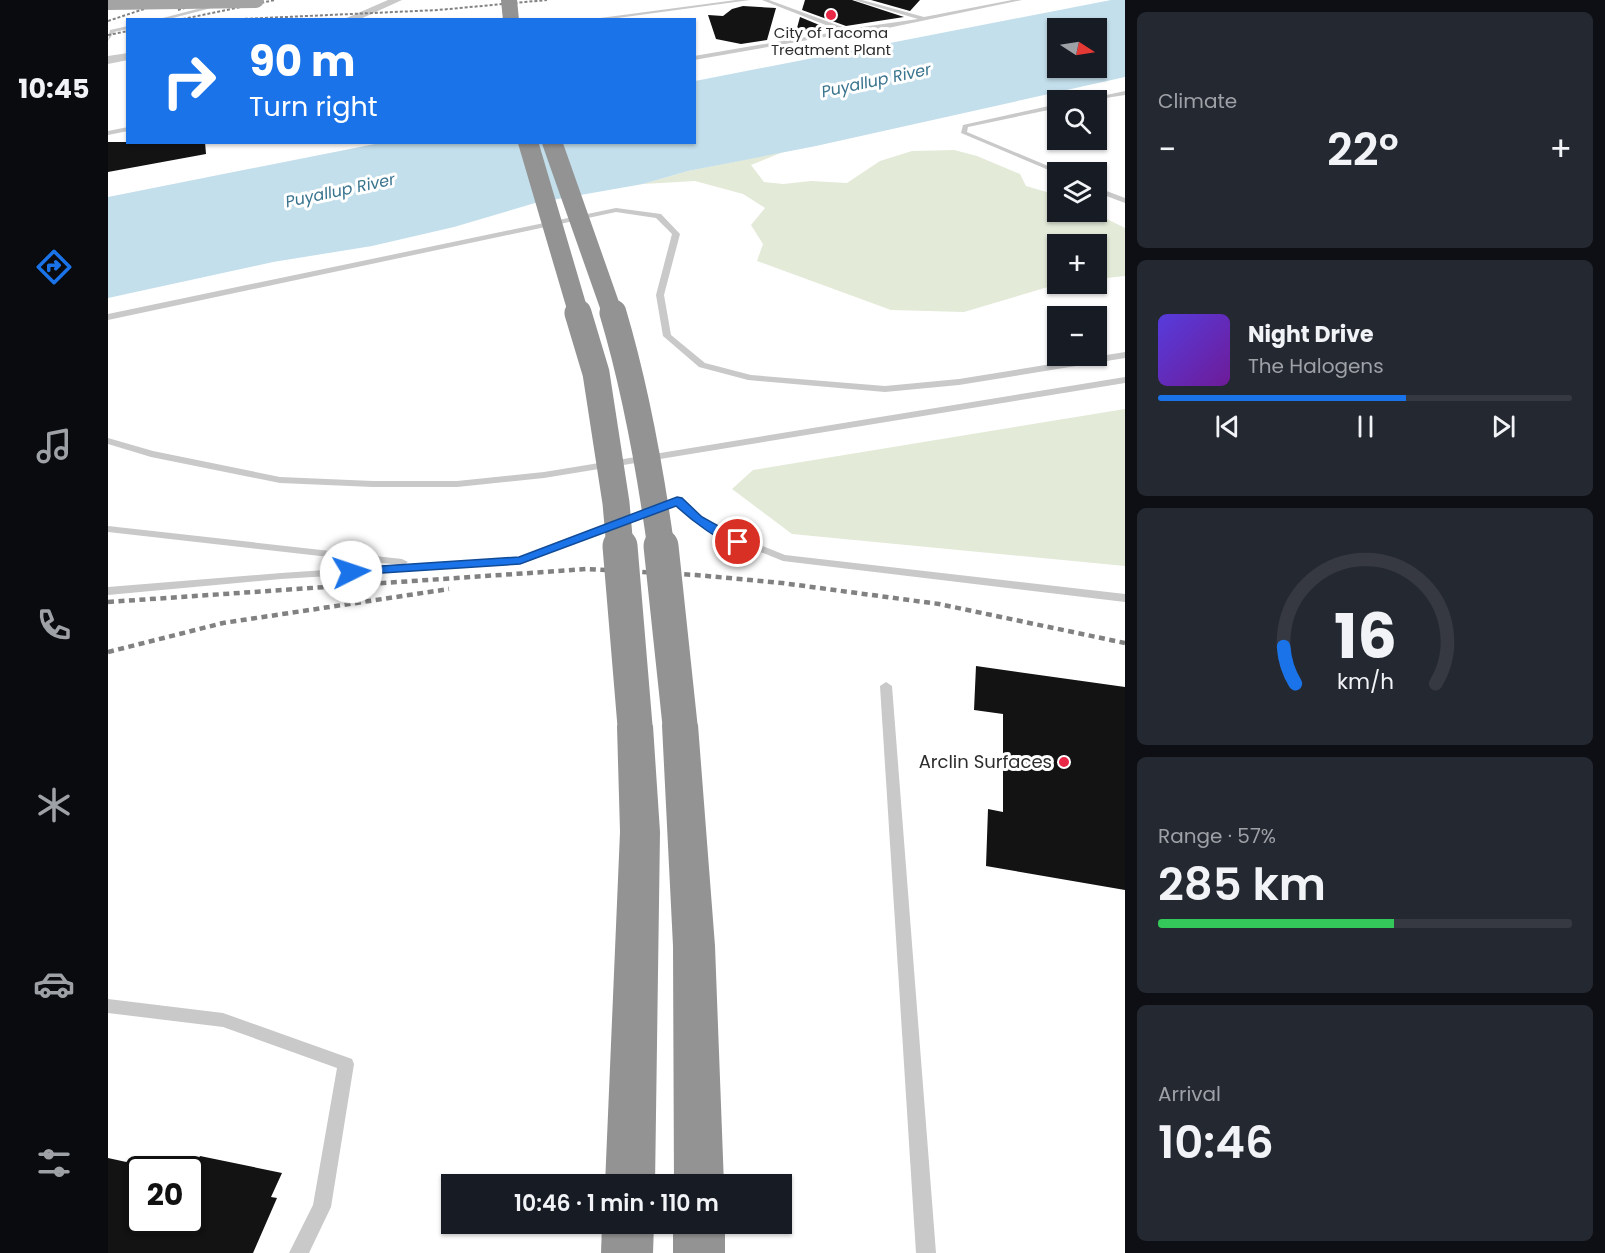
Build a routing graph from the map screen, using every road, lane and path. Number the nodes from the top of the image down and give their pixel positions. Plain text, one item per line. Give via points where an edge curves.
1 (234, 0) edge
2 (256, 0) edge
3 (397, 0) edge
4 (509, 0) edge
5 (748, 0) edge
6 (764, 0) edge
7 (856, 0) edge
8 (1006, 0) edge
9 (729, 1) edge
10 (1017, 1) edge
11 (108, 2) edge
12 (165, 18) edge
13 (352, 18) edge
14 (511, 18) edge
15 (598, 18) edge
16 (925, 19) junction
17 (126, 28) edge
18 (848, 31) junction
19 (108, 39) edge
20 (126, 56) edge
21 (696, 58) edge
22 (108, 60) edge
23 (1125, 93) edge
24 (1107, 96) edge
25 (1047, 108) edge
26 (126, 129) edge
27 (108, 133) edge
28 (529, 144) edge
29 (553, 144) edge
30 (1047, 167) edge
31 (1107, 194) edge
32 (1125, 201) edge
33 (108, 317) edge
34 (1125, 355) edge
35 (1125, 380) edge
36 (108, 441) edge
37 (108, 529) edge
38 (444, 566) junction
39 (108, 591) edge
40 (1125, 598) edge
41 (886, 686) dead end
42 (108, 1006) edge
43 (630, 1174) edge
44 (699, 1174) edge
45 (628, 1234) edge
46 (699, 1234) edge
47 (299, 1253) edge
48 (627, 1253) edge
49 (699, 1253) edge
50 (926, 1253) edge

1 - 12 lane
2 - 11 main road, bridge
3 - 13 street
4 - 14 highway, bridge
5 - 9 lane
6 - 18 lane
7 - 16 lane
8 - 10 lane
9 - 15 lane
10 - 16 lane
16 - 18 lane
17 - 19 lane via 112,31
18 - 21 lane
20 - 22 street
23 - 24 lane
25 - 30 lane via 964,129 964,133
26 - 27 lane
28 - 43 highway, bridge via 596,373 616,502 640,832
29 - 44 highway, bridge via 609,303 635,397 659,532 680,725 694,946
31 - 32 lane
33 - 34 lane via 616,210 658,216 676,234 660,295 667,336 702,365 751,378 885,389 959,382
35 - 36 lane via 544,475 457,484 280,480 151,454
37 - 38 lane
38 - 39 lane
38 - 40 lane via 520,561 677,501 698,520 783,558
41 - 50 lane
42 - 47 lane via 223,1020 346,1064 321,1207
45 - 48 highway
46 - 49 highway

